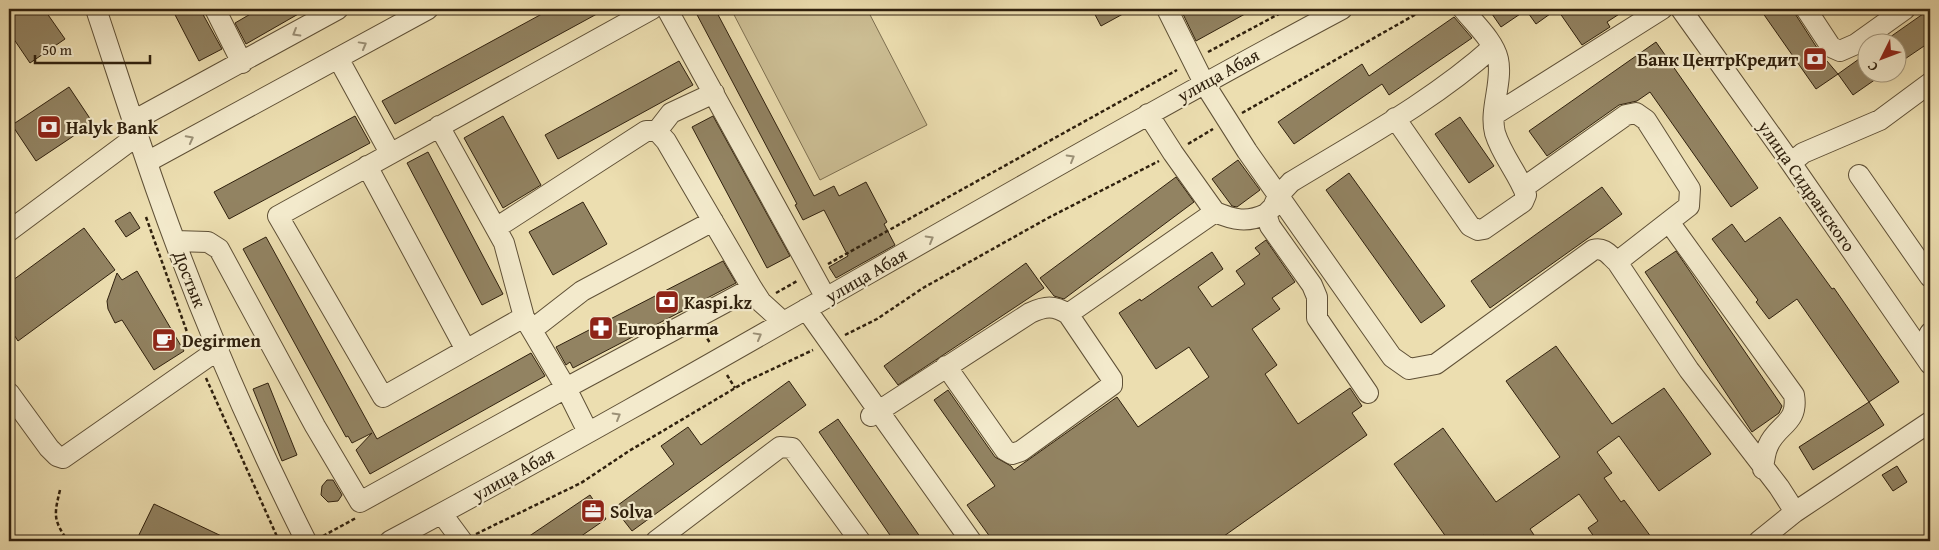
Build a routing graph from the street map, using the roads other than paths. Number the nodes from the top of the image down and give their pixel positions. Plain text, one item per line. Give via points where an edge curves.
1 (96, 9) edge
2 (215, 9) edge
3 (338, 9) edge
4 (428, 9) edge
5 (652, 9) edge
6 (667, 9) edge
7 (1166, 9) edge
8 (1342, 9) edge
9 (1463, 9) edge
10 (1662, 9) edge
11 (1681, 9) edge
12 (1806, 9) edge
13 (1905, 9) edge
14 (1493, 47) junction
15 (338, 58) junction
16 (242, 63) junction
17 (1204, 83) junction
18 (1930, 83) edge
19 (714, 93) junction
20 (1148, 114) junction
21 (1494, 115) junction
22 (1395, 118) junction
23 (439, 126) junction
24 (136, 128) junction
25 (657, 132) junction
26 (390, 153) junction
27 (147, 162) junction
28 (1791, 163) junction
29 (367, 166) junction
30 (1859, 175) dead end
31 (1523, 188) junction
32 (1278, 196) junction
33 (1215, 212) junction
34 (1266, 214) junction
35 (713, 221) junction
36 (1669, 222) junction
37 (496, 228) junction
38 (9, 231) edge
39 (175, 241) junction
40 (1617, 262) junction
41 (1930, 277) edge
42 (756, 295) junction
43 (826, 298) junction
44 (1068, 314) junction
45 (796, 315) junction
46 (529, 323) junction
47 (1930, 333) edge
48 (219, 349) junction
49 (466, 350) junction
50 (1926, 358) edge
51 (946, 366) junction
52 (566, 388) junction
53 (9, 393) edge
54 (1368, 393) dead end
55 (875, 414) junction
56 (1930, 422) edge
57 (588, 432) junction
58 (1763, 469) junction
59 (1795, 512) junction
60 (442, 514) junction
61 (306, 541) edge
62 (390, 541) edge
63 (462, 541) edge
64 (651, 541) edge
65 (656, 541) edge
66 (860, 541) edge
67 (959, 541) edge
68 (971, 541) edge
69 (1759, 541) edge

1 - 24 street, Достык
2 - 16 street
3 -> 16 street
15 -> 4 street
5 - 23 street
6 - 19 street
7 - 17 street
8 - 17 street, улица Абая
9 - 14 street
10 - 21 street
11 - 28 street, улица Сидранского
12 - 13 street via 1831,47 1840,51 1856,44
14 - 21 street via 1498,61
14 - 22 street via 1468,70
15 - 26 street
27 -> 15 street
16 - 24 street
17 - 20 street, улица Абая
17 - 32 street
18 - 28 street via 1880,120 1803,153
19 - 25 street via 671,113
19 - 43 street
20 - 33 street
43 -> 20 street, улица Абая
21 - 31 street via 1495,131 1504,158
22 - 31 street via 1470,226 1484,229 1523,202 1526,196
22 - 32 street via 1291,182
23 - 26 street
23 - 37 street
24 - 27 street, Достык
24 - 38 street
25 - 35 street via 666,141
25 - 37 street via 646,131
26 - 29 street
27 - 39 street, Достык
28 - 50 street, улица Сидранского
29 - 49 street
29 - 49 street via 278,216 383,397
30 - 41 street
31 - 36 street via 1626,115 1636,113 1646,120 1690,189 1689,206
32 - 34 street via 1274,207
32 - 40 street via 1392,358 1409,369 1436,364 1593,250 1605,250
33 - 34 street via 1234,220 1253,220
33 - 44 street
34 - 54 street via 1270,226 1312,286 1317,297 1317,318
35 - 42 street
35 - 46 street
36 - 40 street
36 - 58 street via 1794,395 1796,407 1793,416 1768,444
37 - 46 street via 504,243
39 - 48 street, Достык
39 - 52 street via 208,242 219,249 360,502
40 - 58 street via 1689,370
42 - 45 street
42 - 52 street
43 - 45 street, улица Абая
44 - 51 street via 1056,306 1040,308
44 - 51 street via 1112,379 1112,385 1021,451 1012,454 1005,450
45 - 55 street via 825,345
57 -> 45 street, улица Абая
46 - 49 street
46 - 52 street
47 - 50 street
48 - 53 street via 63,458 49,448
48 - 61 street, Достык
51 - 55 street
52 - 57 street
55 - 67 street
55 - 68 street
56 - 59 street
57 - 60 street, улица Абая
58 - 59 street
59 - 69 street
60 - 62 street, улица Абая
60 - 63 street
64 - 65 street
65 - 66 street via 785,446 792,448

